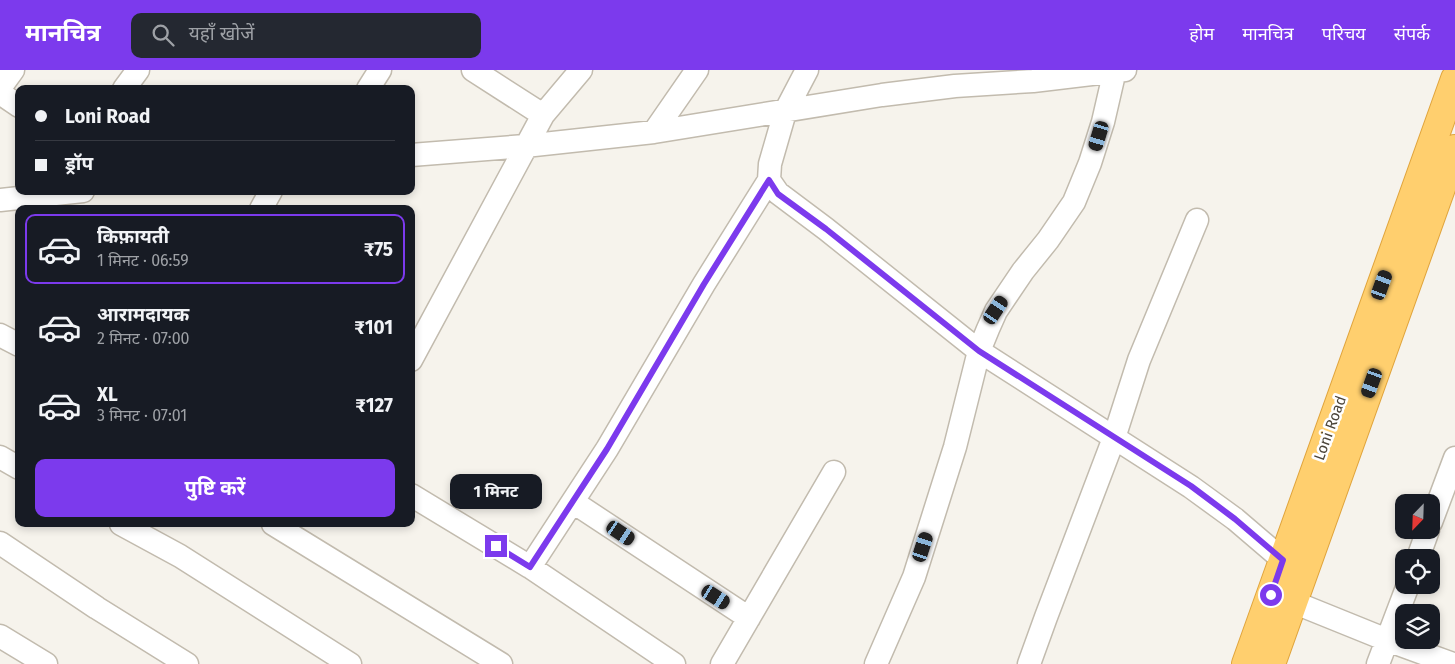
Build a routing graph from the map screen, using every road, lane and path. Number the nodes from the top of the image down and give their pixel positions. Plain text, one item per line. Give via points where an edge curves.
1 (13, 70) edge
2 (138, 70) edge
3 (380, 70) edge
4 (473, 70) edge
5 (581, 70) edge
6 (697, 70) edge
7 (807, 70) edge
8 (1118, 71) edge
9 (1037, 75) edge
10 (961, 78) edge
11 (1455, 79) edge
12 (127, 85) edge
13 (371, 85) edge
14 (0, 88) edge
15 (0, 93) edge
16 (15, 103) edge
17 (785, 112) junction
18 (543, 115) junction
19 (654, 132) junction
20 (525, 146) junction
21 (1455, 149) edge
22 (415, 155) edge
23 (769, 180) junction
24 (38, 195) edge
25 (0, 200) edge
26 (1196, 220) dead end
27 (0, 335) edge
28 (15, 343) edge
29 (979, 351) junction
30 (415, 352) edge
31 (1114, 438) junction
32 (0, 457) edge
33 (1455, 458) edge
34 (15, 466) edge
35 (834, 472) dead end
36 (415, 496) edge
37 (1440, 498) edge
38 (573, 502) junction
39 (127, 527) edge
40 (278, 527) edge
41 (0, 543) edge
42 (1294, 565) junction
43 (530, 567) junction
44 (1405, 594) edge
45 (1293, 602) junction
46 (748, 618) junction
47 (0, 636) edge
48 (1387, 640) junction
49 (46, 664) edge
50 (187, 664) edge
51 (350, 664) edge
52 (501, 664) edge
53 (674, 664) edge
54 (722, 664) edge
55 (876, 664) edge
56 (1029, 664) edge
57 (1246, 664) edge
58 (1271, 664) edge
59 (1378, 664) edge
60 (1453, 664) edge

1 - 14 street
2 - 12 street
3 - 13 street
4 - 18 street
5 - 18 street
6 - 19 street
7 - 17 street
8 - 9 street
8 - 29 street via 1090,163 1074,202 996,310
9 - 10 street
10 - 17 street
11 - 42 highway, Loni Road
15 - 16 street
17 - 19 street
17 - 23 street via 770,164
18 - 20 street
19 - 20 street
20 - 22 street
20 - 30 street
21 - 42 highway, Loni Road
23 - 29 street via 778,194
23 - 38 street
24 - 25 street
26 - 31 street via 1140,360
27 - 28 street
29 - 31 street
29 - 55 street via 955,447 914,577
31 - 42 street via 1191,486
31 - 56 street
32 - 34 street
33 - 37 street
35 - 46 street
36 - 43 street
38 - 43 street
38 - 46 street
39 - 51 street via 180,556
40 - 52 street
41 - 50 street
42 - 45 highway, Loni Road
42 - 57 highway, Loni Road
43 - 53 street
44 - 48 street
45 - 48 street
45 - 58 highway, Loni Road
46 - 54 street
47 - 49 street
48 - 59 street
48 - 60 street

